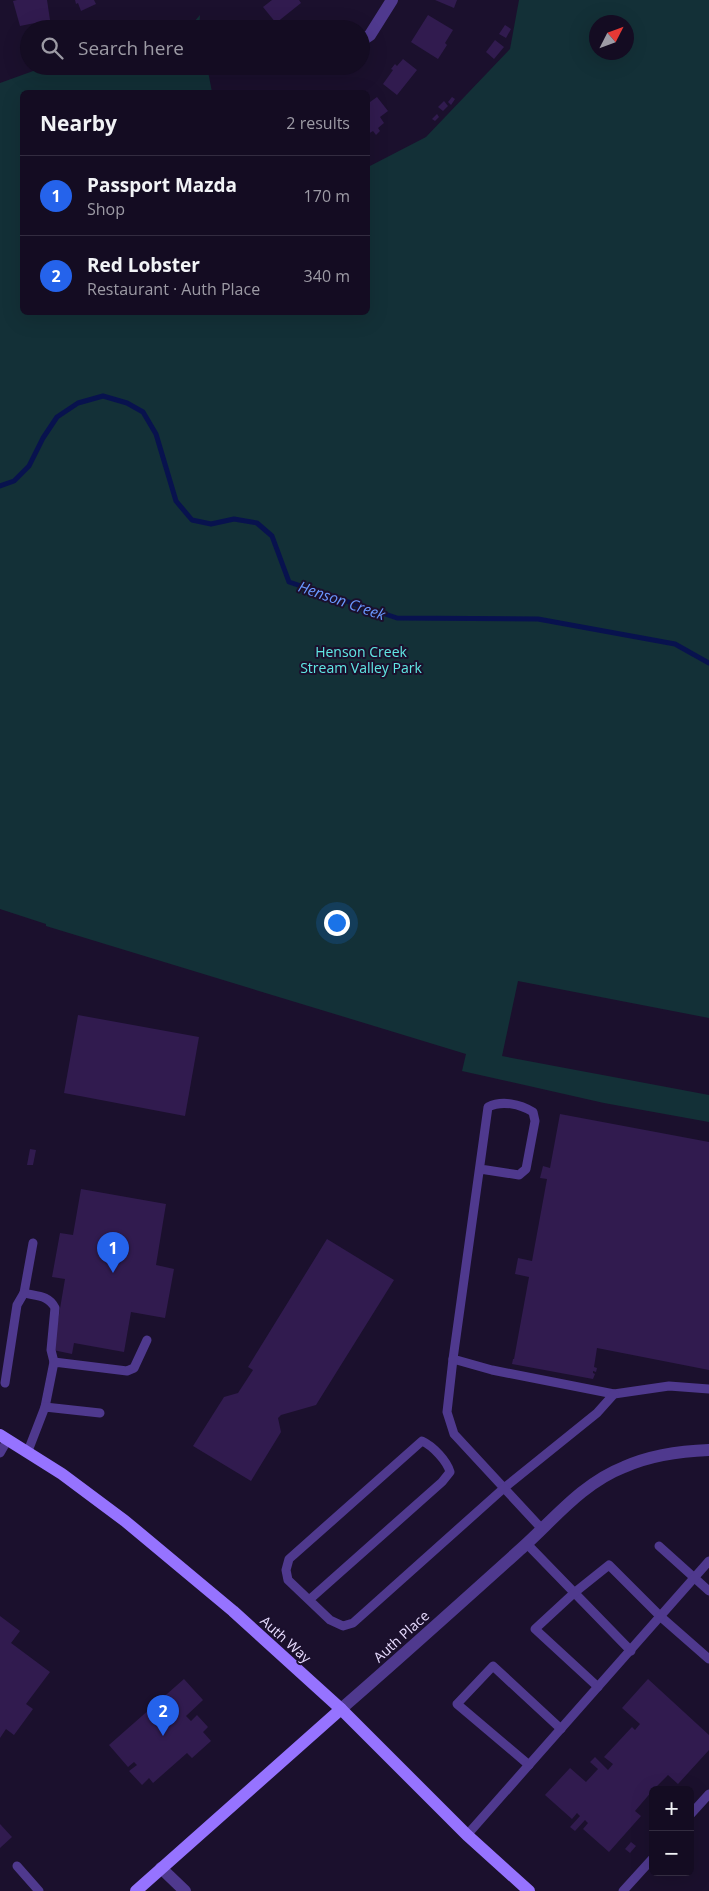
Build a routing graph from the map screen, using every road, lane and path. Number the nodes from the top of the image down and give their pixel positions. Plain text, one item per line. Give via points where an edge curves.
1 (392, 0) edge
2 (370, 35) edge
3 (480, 1170) junction
4 (33, 1243) dead end
5 (24, 1293) junction
6 (147, 1340) dead end
7 (453, 1360) junction
8 (54, 1362) junction
9 (5, 1383) dead end
10 (709, 1389) edge
11 (614, 1394) junction
12 (45, 1407) junction
13 (100, 1414) dead end
14 (4, 1437) edge
15 (709, 1450) edge
16 (28, 1451) junction
17 (0, 1453) edge
18 (504, 1488) junction
19 (542, 1529) junction
20 (526, 1544) junction
21 (659, 1546) dead end
22 (709, 1560) edge
23 (694, 1578) junction
24 (709, 1591) edge
25 (574, 1593) junction
26 (309, 1600) junction
27 (661, 1616) junction
28 (631, 1651) junction
29 (709, 1659) edge
30 (598, 1688) junction
31 (341, 1709) junction
32 (562, 1729) junction
33 (529, 1765) junction
34 (709, 1794) edge
35 (694, 1811) edge
36 (467, 1835) junction
37 (649, 1863) edge
38 (16, 1866) dead end
39 (161, 1868) junction
40 (39, 1891) edge
41 (136, 1891) edge
42 (185, 1891) edge
43 (530, 1891) edge
44 (624, 1891) edge

1 - 2 street
3 - 3 lane via 488,1107 497,1102 524,1106 533,1112 535,1121 526,1169 519,1175
3 - 7 lane
4 - 5 lane
5 - 8 lane via 45,1297 53,1303 51,1350
5 - 9 lane via 16,1305
6 - 8 lane via 134,1368 127,1370
7 - 11 lane
7 - 18 lane via 447,1412 454,1434
8 - 12 lane
10 - 11 lane via 669,1386
11 - 18 lane via 597,1413
12 - 13 lane
12 - 16 lane
14 - 16 street, Auth Way
14 - 17 lane
15 - 19 street, Auth Place via 680,1451 624,1466 595,1482
16 - 31 street, Auth Way via 125,1521 176,1563
18 - 19 lane
18 - 26 lane via 353,1623 343,1626 330,1620
19 - 20 street, Auth Place
20 - 25 lane
20 - 31 street, Auth Place
21 - 23 lane
22 - 23 lane
23 - 24 lane
23 - 27 lane
25 - 27 lane via 608,1565
25 - 28 lane
25 - 30 lane via 535,1629
26 - 26 lane via 450,1472 428,1444 418,1443 288,1559 288,1580
27 - 28 lane
27 - 29 lane
28 - 30 lane
30 - 32 lane
31 - 36 street, Auth Way
31 - 39 street, Auth Place
32 - 33 lane
32 - 33 lane via 493,1666 456,1704
33 - 36 lane
34 - 35 lane
36 - 43 street, Auth Way
37 - 44 lane
38 - 40 lane
39 - 41 street, Auth Place
39 - 42 street

